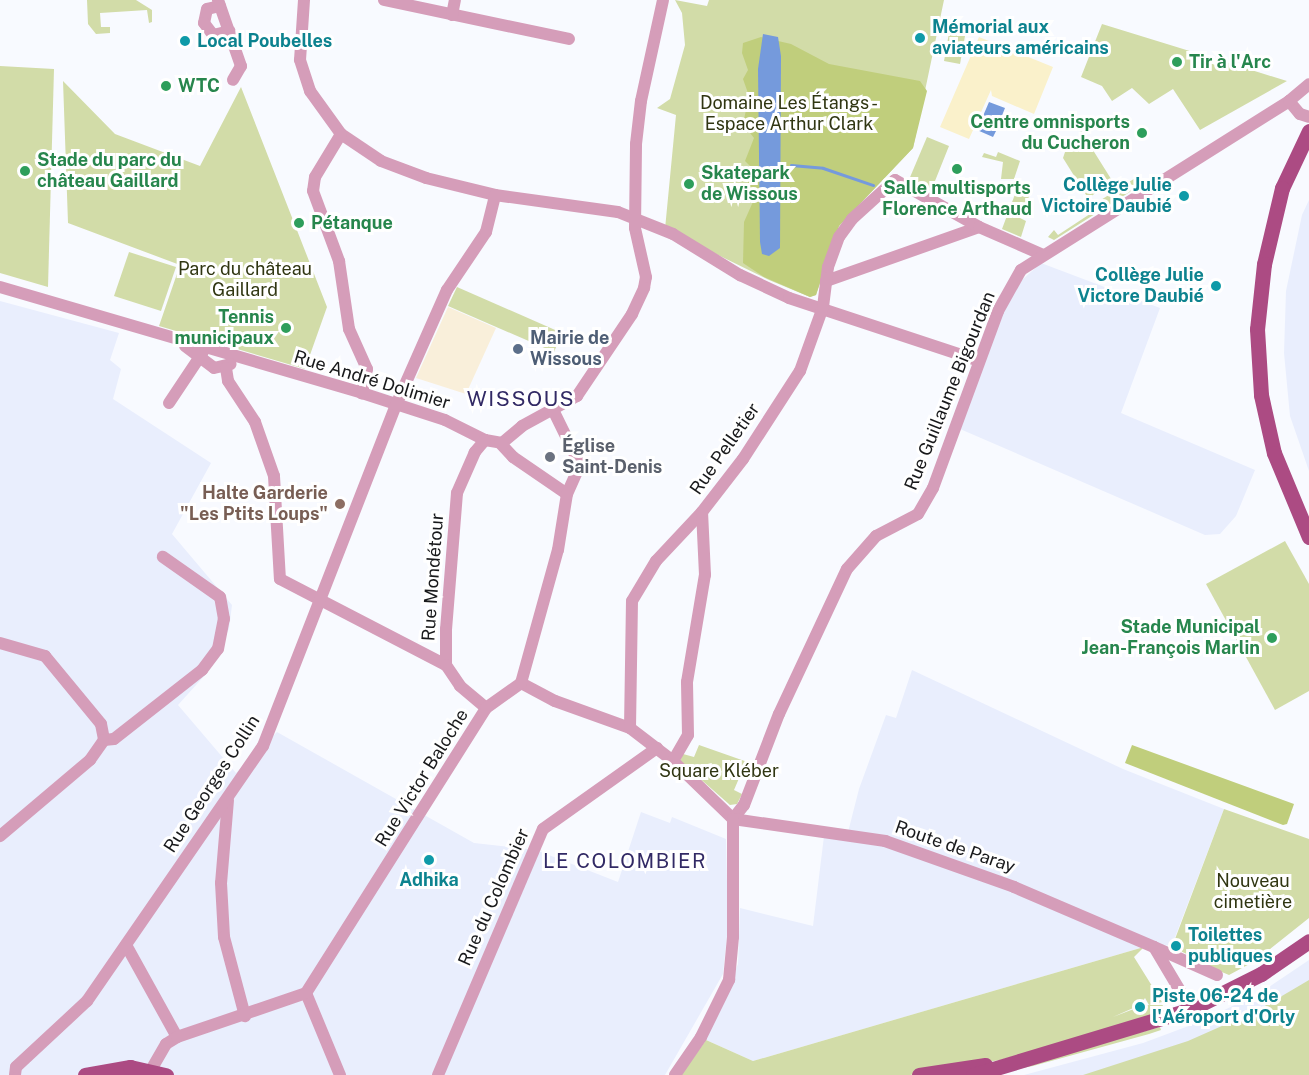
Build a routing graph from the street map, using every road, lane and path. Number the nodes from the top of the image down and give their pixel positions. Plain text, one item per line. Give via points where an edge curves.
1 (304, 0) edge
2 (384, 0) edge
3 (455, 0) edge
4 (663, 0) edge
5 (219, 3) edge
6 (452, 15) junction
7 (230, 31) junction
8 (568, 39) dead end
9 (233, 80) dead end
10 (1309, 84) edge
11 (1289, 101) junction
12 (1309, 117) edge
13 (1309, 131) edge
14 (341, 134) junction
15 (1309, 151) edge
16 (495, 195) junction
17 (1280, 203) junction
18 (636, 220) junction
19 (980, 227) junction
20 (1043, 255) junction
21 (826, 281) junction
22 (0, 287) edge
23 (823, 306) junction
24 (203, 352) junction
25 (247, 360) junction
26 (979, 361) junction
27 (226, 368) junction
28 (362, 393) junction
29 (169, 403) dead end
30 (396, 405) junction
31 (553, 410) junction
32 (485, 440) junction
33 (500, 443) junction
34 (567, 494) junction
35 (702, 512) junction
36 (1309, 537) edge
37 (164, 557) dead end
38 (319, 602) junction
39 (0, 643) edge
40 (446, 665) junction
41 (520, 683) junction
42 (486, 708) junction
43 (630, 728) junction
44 (104, 740) junction
45 (657, 748) junction
46 (673, 761) junction
47 (228, 799) junction
48 (733, 819) junction
49 (0, 836) edge
50 (1309, 941) edge
51 (126, 945) junction
52 (1154, 946) junction
53 (1217, 975) dead end
54 (306, 993) junction
55 (1191, 1010) junction
56 (245, 1016) junction
57 (177, 1037) junction
58 (1032, 1058) junction
59 (151, 1070) junction
60 (15, 1075) edge
61 (85, 1075) edge
62 (166, 1075) edge
63 (340, 1075) edge
64 (438, 1075) edge
65 (675, 1075) edge
66 (919, 1075) edge
67 (973, 1075) edge

1 - 14 street via 303,70 321,108
2 - 6 street
3 - 6 street
4 - 18 street via 638,120
5 - 7 street
5 - 7 street via 207,9 204,23 213,35
6 - 8 street
7 - 9 street via 241,66
10 - 11 street, Rue Guillaume Bigourdan
11 - 12 street via 1300,114
11 - 20 street, Rue Guillaume Bigourdan
13 - 17 main road via 1288,172
14 - 16 street via 403,171
14 - 28 street via 315,177 313,191 339,261 349,329 367,369
15 - 17 main road
16 - 18 street via 590,206
16 - 30 street, Rue Georges Collin via 486,232 447,290
17 - 36 main road via 1262,278 1258,364 1274,453
18 - 23 street via 673,234 767,288
18 - 31 street via 646,277 644,288 632,314 577,396
19 - 20 street
19 - 21 street
19 - 21 street, Rue Pelletier via 895,180 838,237
20 - 26 street, Rue Guillaume Bigourdan via 1021,270 998,311
21 - 23 street, Rue Pelletier
22 - 24 street, Rue André Dolimier via 179,341
23 - 26 street
23 - 35 street, Rue Pelletier via 800,371 743,459
24 - 25 street, Rue André Dolimier
24 - 27 street, Rue André Dolimier via 214,368
24 - 29 street
25 - 27 street
25 - 28 street, Rue André Dolimier
26 - 48 street, Rue Guillaume Bigourdan via 933,488 918,514 876,536 847,569 779,714 744,805
27 - 38 street via 228,381 255,422 274,476 280,579
28 - 30 street, Rue André Dolimier
30 - 32 street, Rue André Dolimier via 445,420
30 - 38 street, Rue Georges Collin
31 - 33 street
31 - 34 street via 580,465
32 - 33 street, Rue André Dolimier
32 - 40 street, Rue Mondétour via 475,452 458,493
33 - 34 street via 513,457
34 - 41 street via 558,550
35 - 43 street via 656,561 632,601
35 - 46 street, Rue Pelletier via 705,575 687,682 688,735
37 - 44 street via 220,597 224,619 218,648 202,670 114,739
38 - 40 street
38 - 47 street, Rue Georges Collin via 273,727
39 - 44 street via 45,656 101,724
40 - 42 street, Rue Mondétour via 460,686
41 - 42 street, Rue Victor Baloche
41 - 43 street via 555,701
42 - 54 street, Rue Victor Baloche
43 - 45 street
44 - 49 street via 90,760
45 - 46 street
45 - 64 street, Rue du Colombier via 543,829
46 - 48 street
47 - 51 street, Rue Georges Collin
47 - 56 street via 220,883 224,937
48 - 52 street, Route de Paray via 885,841 1014,886
48 - 65 street via 729,980 701,1038
50 - 55 main road via 1261,974
51 - 57 street
51 - 60 street, Rue Georges Collin via 87,1001 16,1067
52 - 53 street, Route de Paray
52 - 55 street
54 - 56 street
54 - 63 street
55 - 58 main road
56 - 57 street
57 - 59 street via 166,1044
58 - 66 main road
58 - 67 main road
59 - 61 main road via 108,1068
59 - 62 main road

